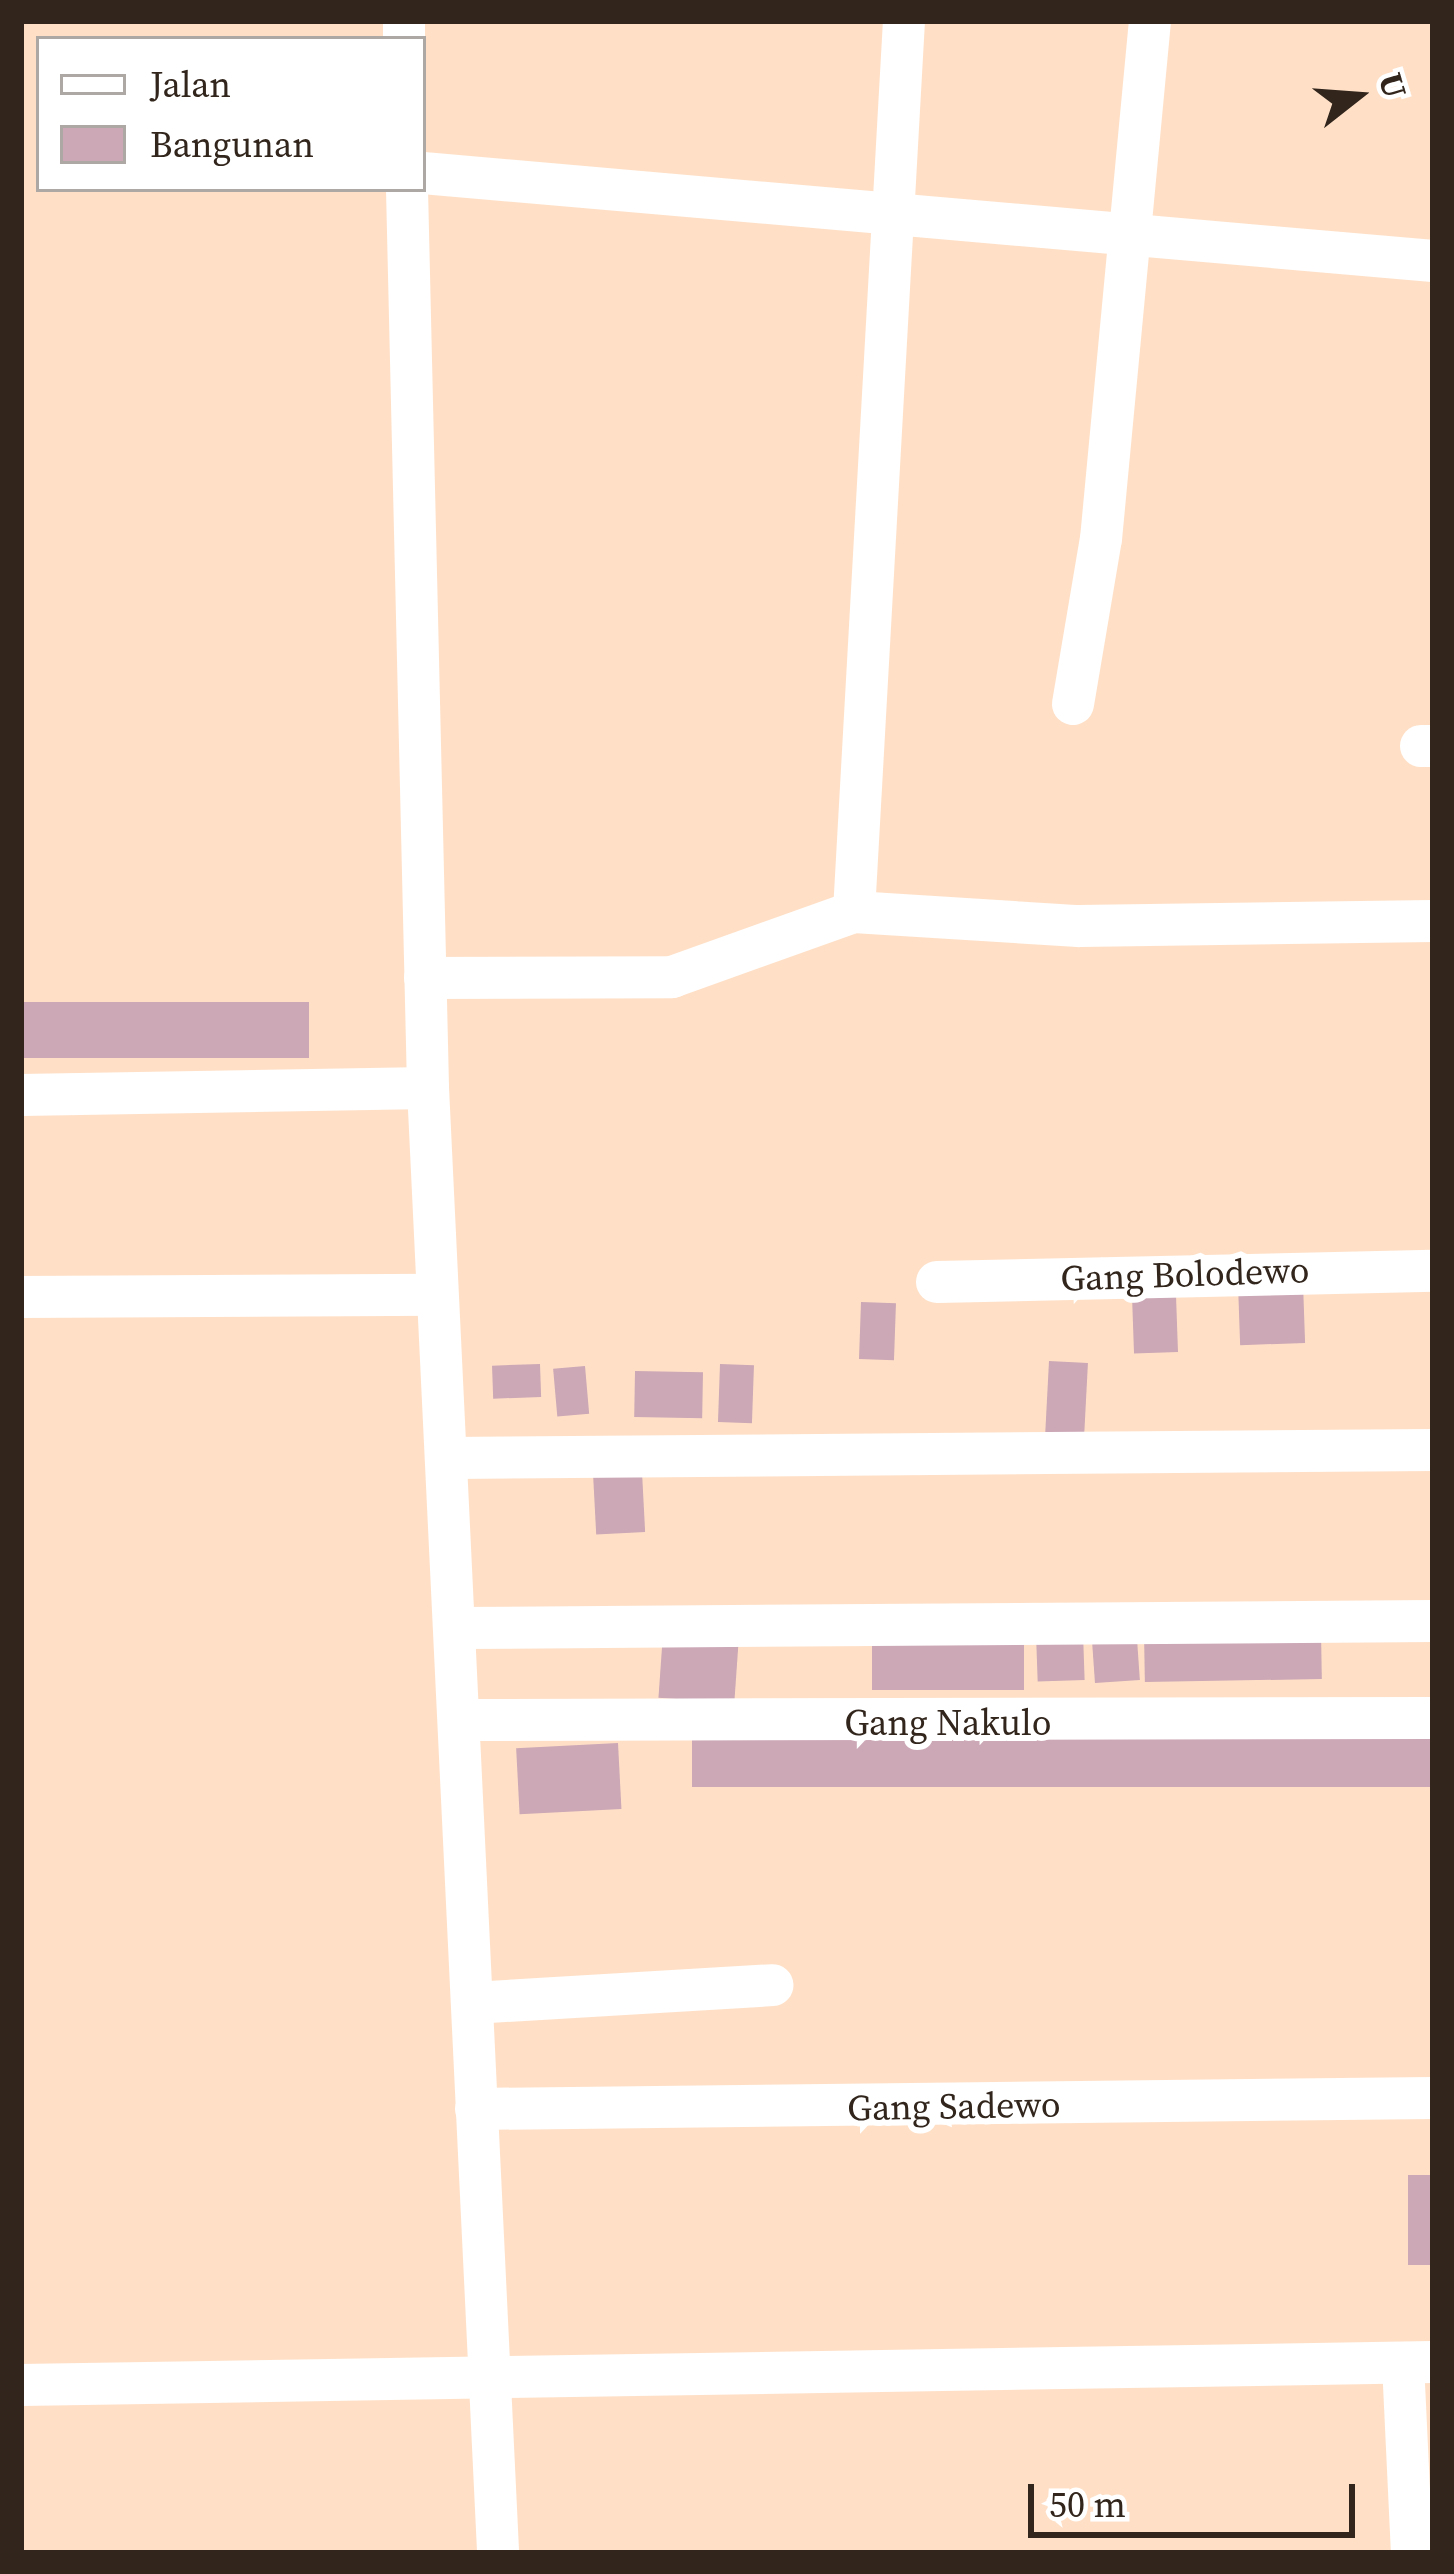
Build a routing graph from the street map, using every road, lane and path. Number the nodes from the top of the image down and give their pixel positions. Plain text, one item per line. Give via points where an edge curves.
1 (904, 21) edge
2 (1150, 21) edge
3 (426, 173) edge
4 (407, 192) edge
5 (894, 213) junction
6 (1131, 234) junction
7 (1433, 261) edge
8 (1073, 704) dead end
9 (854, 913) junction
10 (1433, 921) edge
11 (425, 978) junction
12 (428, 1088) junction
13 (21, 1095) edge
14 (1433, 1270) edge
15 (937, 1282) dead end
16 (437, 1295) junction
17 (21, 1297) edge
18 (1433, 1450) edge
19 (449, 1458) junction
20 (1433, 1621) edge
21 (458, 1628) junction
22 (1433, 1718) edge
23 (463, 1720) junction
24 (772, 1985) dead end
25 (472, 2003) junction
26 (1433, 2098) edge
27 (476, 2109) junction
28 (1418, 2363) edge
29 (489, 2380) junction
30 (21, 2385) edge
31 (498, 2553) edge
32 (1412, 2553) edge

1 - 5 street
2 - 6 street
3 - 5 street
4 - 11 street
5 - 6 street
5 - 9 street
6 - 7 street
6 - 8 street
9 - 10 street via 1079,926
9 - 11 street via 672,977
11 - 12 street
12 - 13 street
12 - 16 street
14 - 15 street, Gang Bolodewo
16 - 17 street
16 - 19 street
18 - 19 street
19 - 21 street
20 - 21 street
21 - 23 street
22 - 23 street, Gang Nakulo
23 - 25 street
24 - 25 street
25 - 27 street
26 - 27 street, Gang Sadewo
27 - 29 street
28 - 29 street
28 - 32 street
29 - 30 street
29 - 31 street

